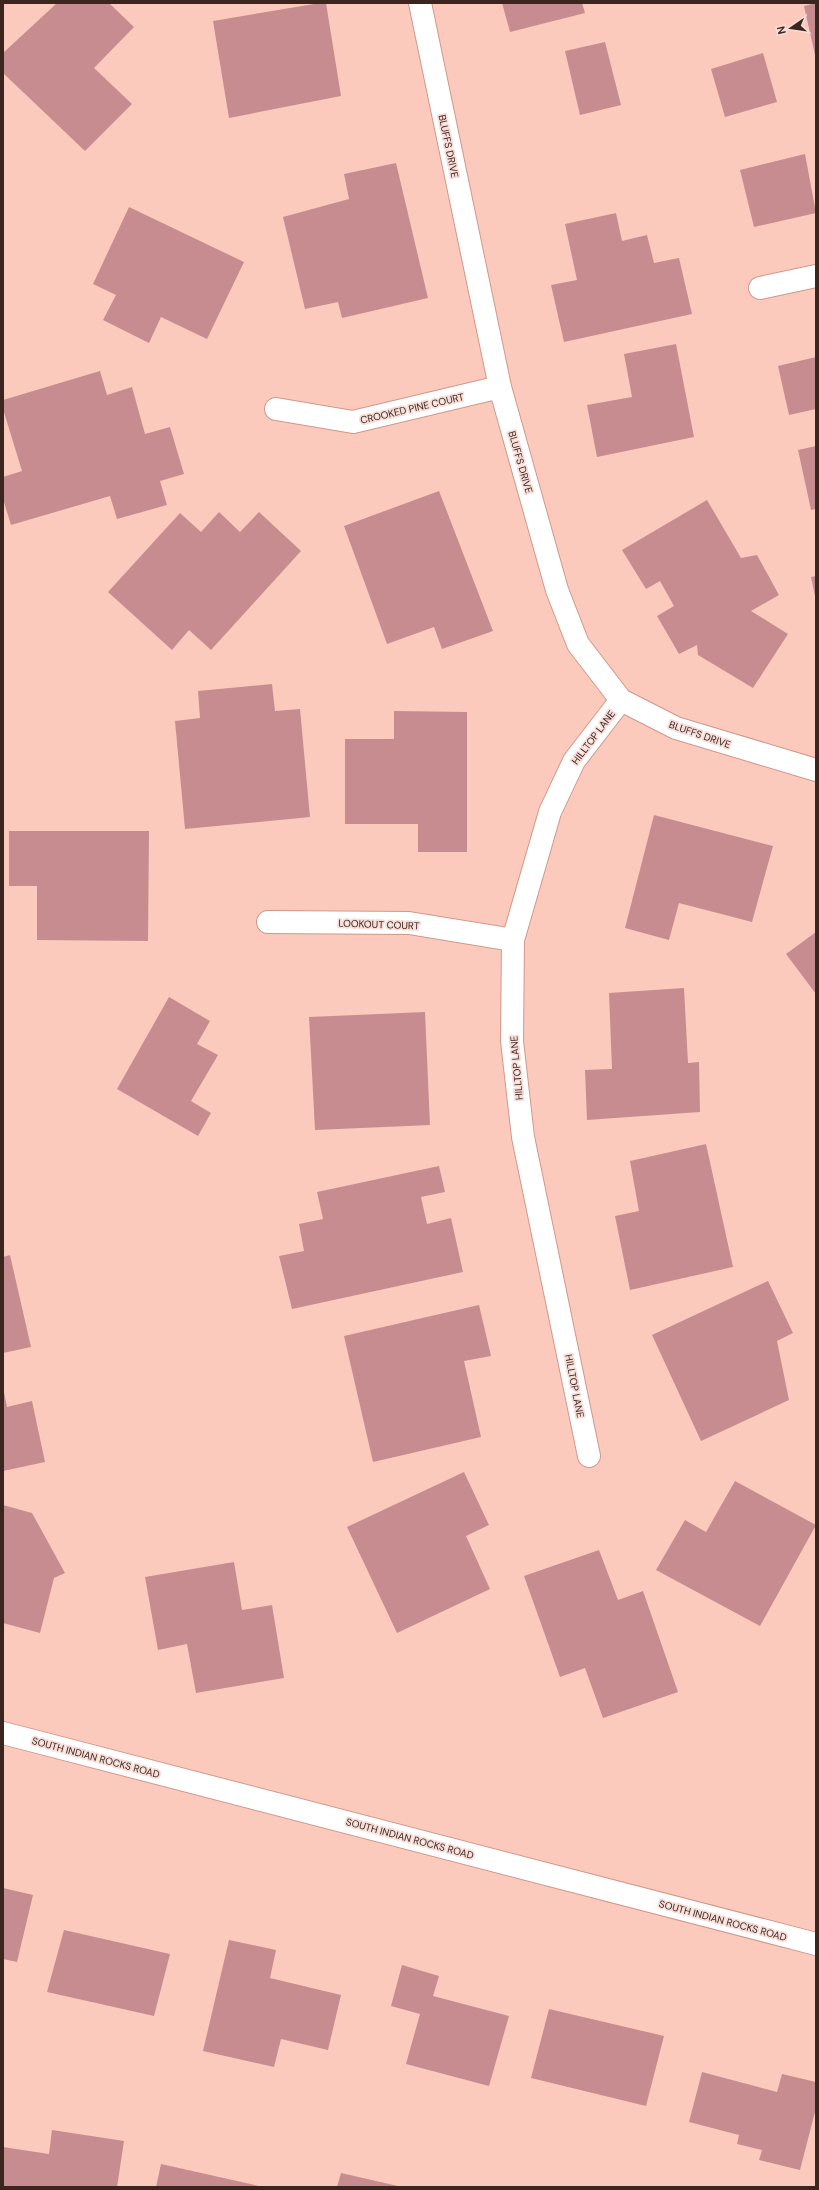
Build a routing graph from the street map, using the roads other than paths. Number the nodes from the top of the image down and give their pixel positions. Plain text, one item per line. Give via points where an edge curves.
1 (420, 3) edge
2 (816, 276) edge
3 (760, 288) dead end
4 (500, 387) junction
5 (276, 409) dead end
6 (621, 700) junction
7 (816, 770) edge
8 (268, 922) dead end
9 (512, 940) junction
10 (589, 1456) dead end
11 (3, 1733) edge
12 (816, 1944) edge

1 - 4 street, BLUFFS DRIVE
2 - 3 street
4 - 5 street, CROOKED PINE COURT via 353,422
4 - 6 street, BLUFFS DRIVE via 557,590 578,644
6 - 7 street, BLUFFS DRIVE via 676,728
6 - 9 street, HILLTOP LANE via 574,761 550,812
8 - 9 street, LOOKOUT COURT via 409,923
9 - 10 street, HILLTOP LANE via 512,1041 523,1137
11 - 12 street, SOUTH INDIAN ROCKS ROAD

